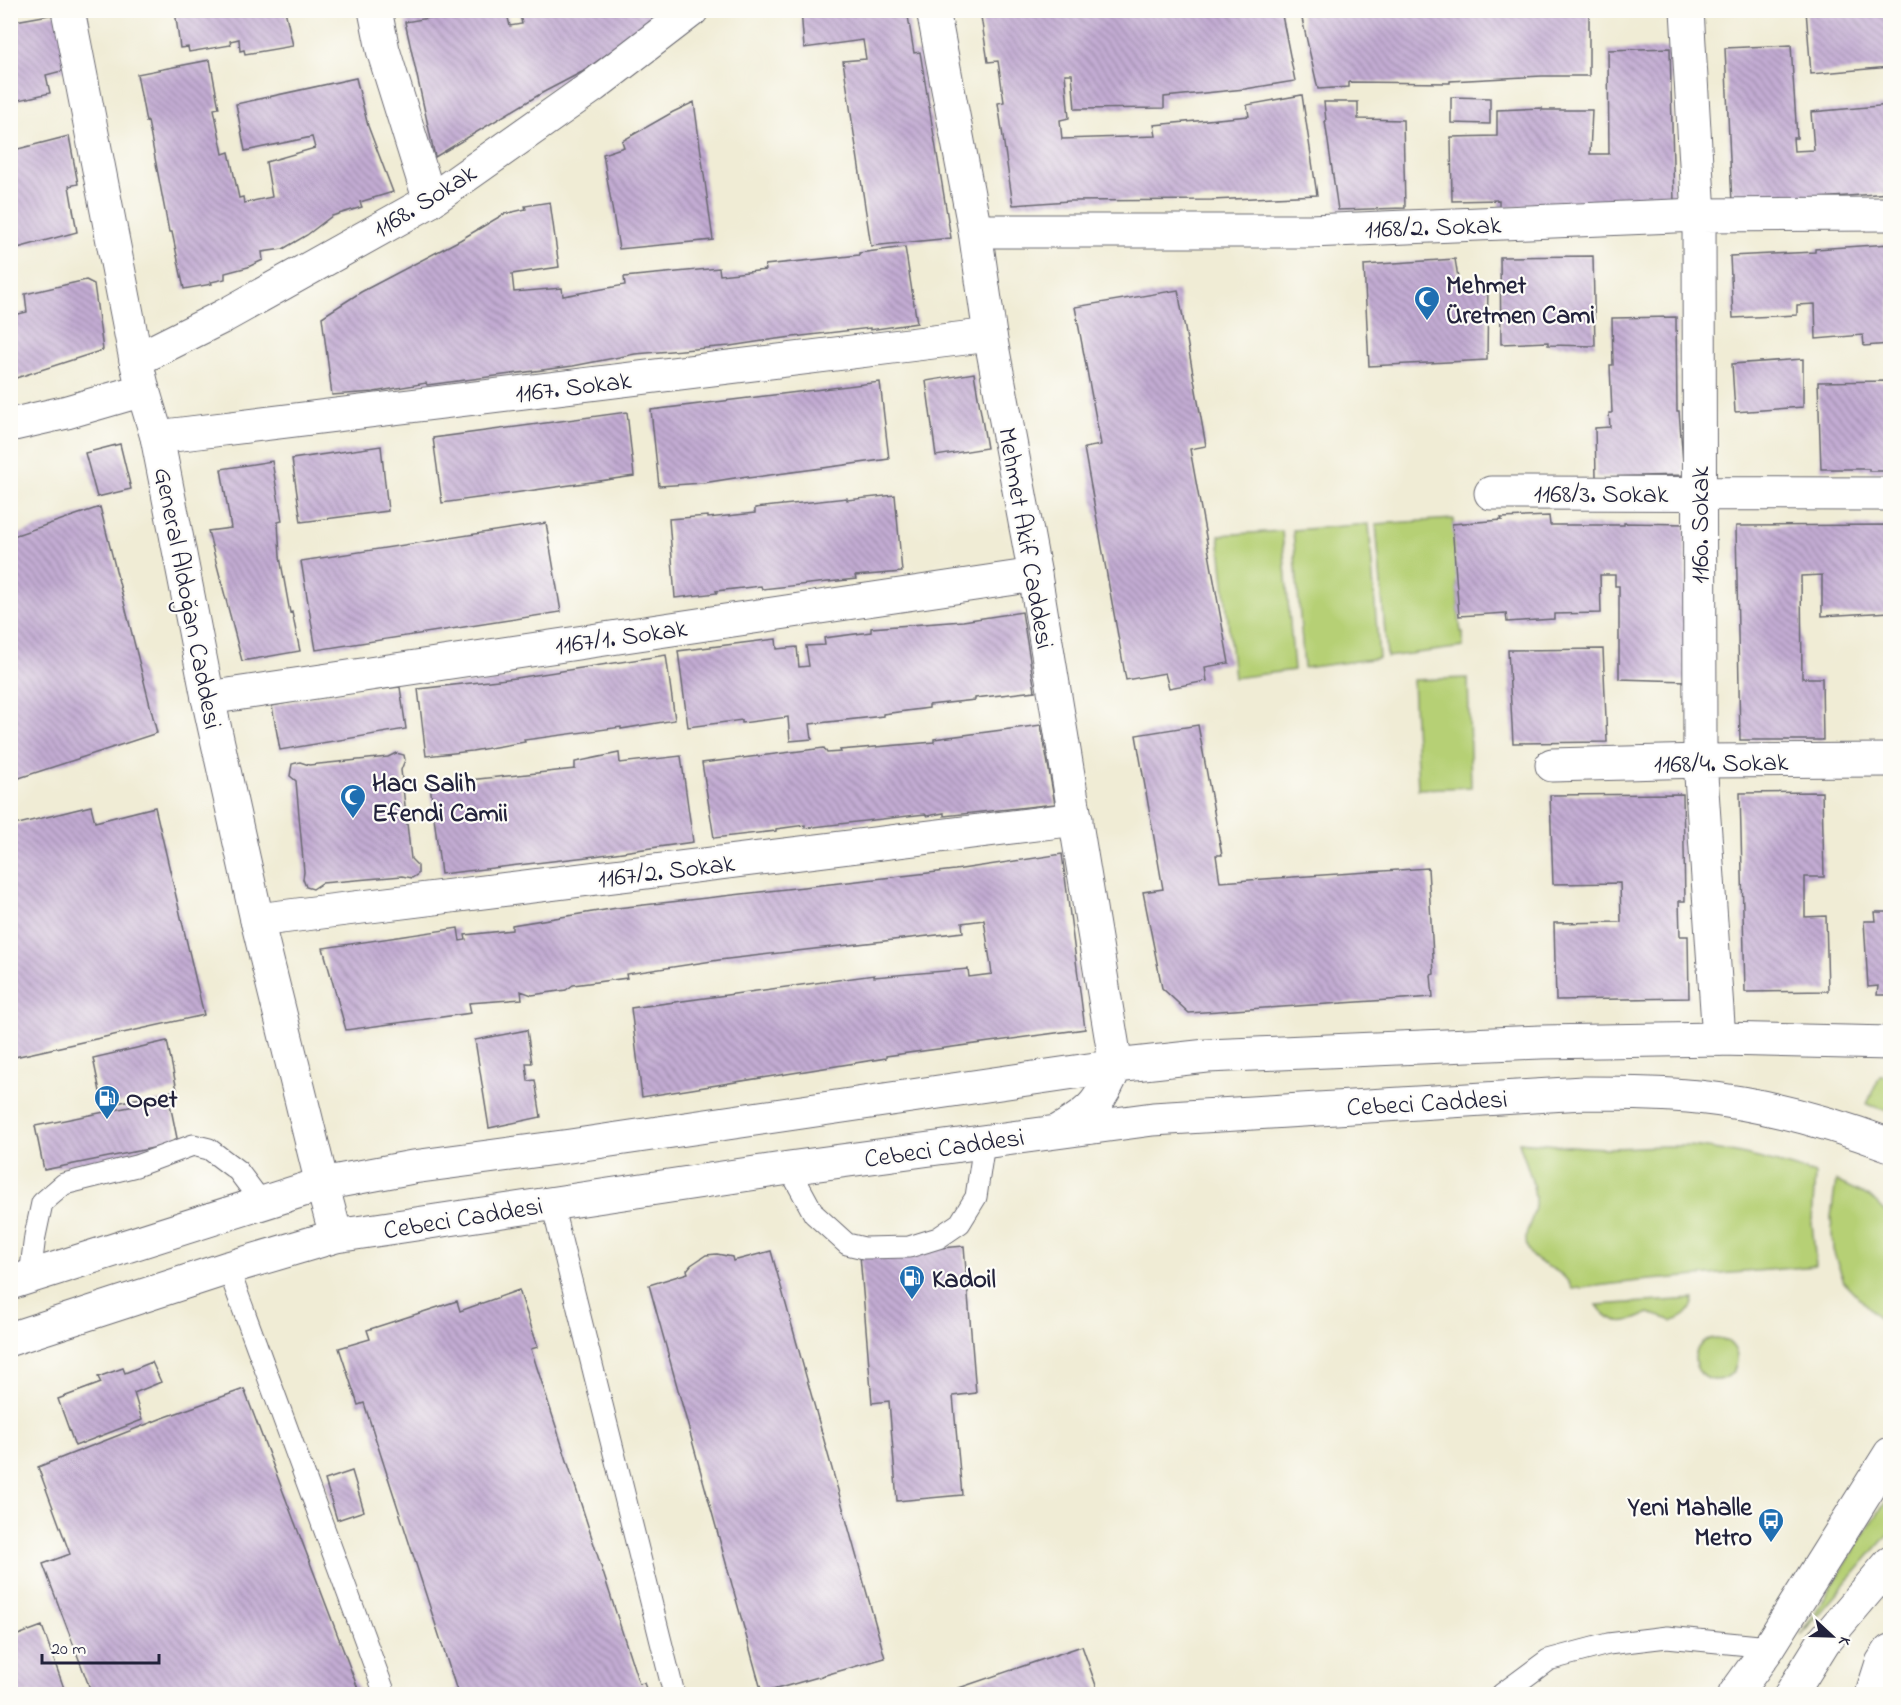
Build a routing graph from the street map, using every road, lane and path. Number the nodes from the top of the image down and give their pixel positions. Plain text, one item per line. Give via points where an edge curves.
1 (68, 10) edge
2 (375, 10) edge
3 (692, 10) edge
4 (933, 10) edge
5 (1687, 10) edge
6 (430, 201) junction
7 (1890, 214) edge
8 (1699, 215) junction
9 (975, 231) junction
10 (990, 335) junction
11 (140, 375) junction
12 (10, 425) edge
13 (157, 437) junction
14 (1491, 493) dead end
15 (1699, 494) junction
16 (1890, 494) edge
17 (1035, 575) junction
18 (208, 698) junction
19 (1890, 760) edge
20 (1700, 761) junction
21 (1552, 765) dead end
22 (1076, 819) junction
23 (257, 920) junction
24 (1719, 1039) junction
25 (1890, 1043) edge
26 (1116, 1066) junction
27 (1845, 1128) junction
28 (1056, 1132) junction
29 (984, 1143) junction
30 (1890, 1145) edge
31 (1890, 1166) edge
32 (789, 1168) junction
33 (322, 1184) junction
34 (262, 1203) junction
35 (552, 1203) junction
36 (336, 1236) junction
37 (228, 1268) junction
38 (20, 1279) edge
39 (10, 1339) edge
40 (1890, 1454) edge
41 (1890, 1563) edge
42 (1769, 1647) junction
43 (1890, 1651) edge
44 (385, 1695) edge
45 (674, 1695) edge
46 (1502, 1695) edge
47 (1735, 1695) edge
48 (1791, 1695) edge
49 (1873, 1695) edge

1 - 11 main road, General Aldoğan Caddesi
2 - 6 main road via 383,51
3 - 6 main road, 1168. Sokak via 593,86
4 - 9 main road, Mehmet Akif Caddesi
5 - 8 main road, 1160. Sokak
6 - 11 main road, 1168. Sokak via 224,316
7 - 8 main road, 1168/2. Sokak
8 - 9 main road, 1168/2. Sokak via 1310,231
8 - 15 main road, 1160. Sokak
9 - 10 main road, Mehmet Akif Caddesi
10 - 13 main road, 1167. Sokak
10 - 17 main road, Mehmet Akif Caddesi
11 - 12 main road, 1168. Sokak via 67,412
11 - 13 main road, General Aldoğan Caddesi
13 - 18 main road, General Aldoğan Caddesi
14 - 15 main road, 1168/3. Sokak
15 - 16 main road, 1168/3. Sokak
15 - 20 main road, 1160. Sokak
17 - 18 main road, 1167/1. Sokak
17 - 22 main road, Mehmet Akif Caddesi
18 - 23 main road, General Aldoğan Caddesi
19 - 20 main road, 1168/4. Sokak
20 - 21 main road, 1168/4. Sokak
20 - 24 main road, 1160. Sokak
22 - 23 main road, 1167/2. Sokak
22 - 26 main road, Mehmet Akif Caddesi
23 - 33 main road, General Aldoğan Caddesi
24 - 25 main road
24 - 26 main road via 1540,1042 1218,1056
26 - 28 main road via 1101,1098 1084,1116
26 - 33 main road via 413,1167
27 - 28 main road, Cebeci Caddesi via 1767,1108 1700,1097 1583,1093 1174,1117
27 - 30 main road, Cebeci Caddesi
27 - 31 main road
28 - 29 main road, Cebeci Caddesi
29 - 32 main road, Cebeci Caddesi
29 - 32 lane via 976,1197 960,1223 938,1238 909,1246 864,1248 847,1244 814,1214
32 - 35 main road, Cebeci Caddesi
33 - 34 main road
33 - 36 main road, General Aldoğan Caddesi
34 - 38 main road
34 - 38 lane via 238,1171 208,1149 193,1145 136,1166 64,1184 42,1203
35 - 36 main road, Cebeci Caddesi
35 - 45 lane
36 - 37 main road, Cebeci Caddesi
37 - 39 main road, Cebeci Caddesi
37 - 44 lane
40 - 42 main road
41 - 48 main road via 1824,1641
42 - 46 lane via 1667,1637 1608,1644 1548,1660
42 - 47 main road
43 - 49 main road via 1882,1663

